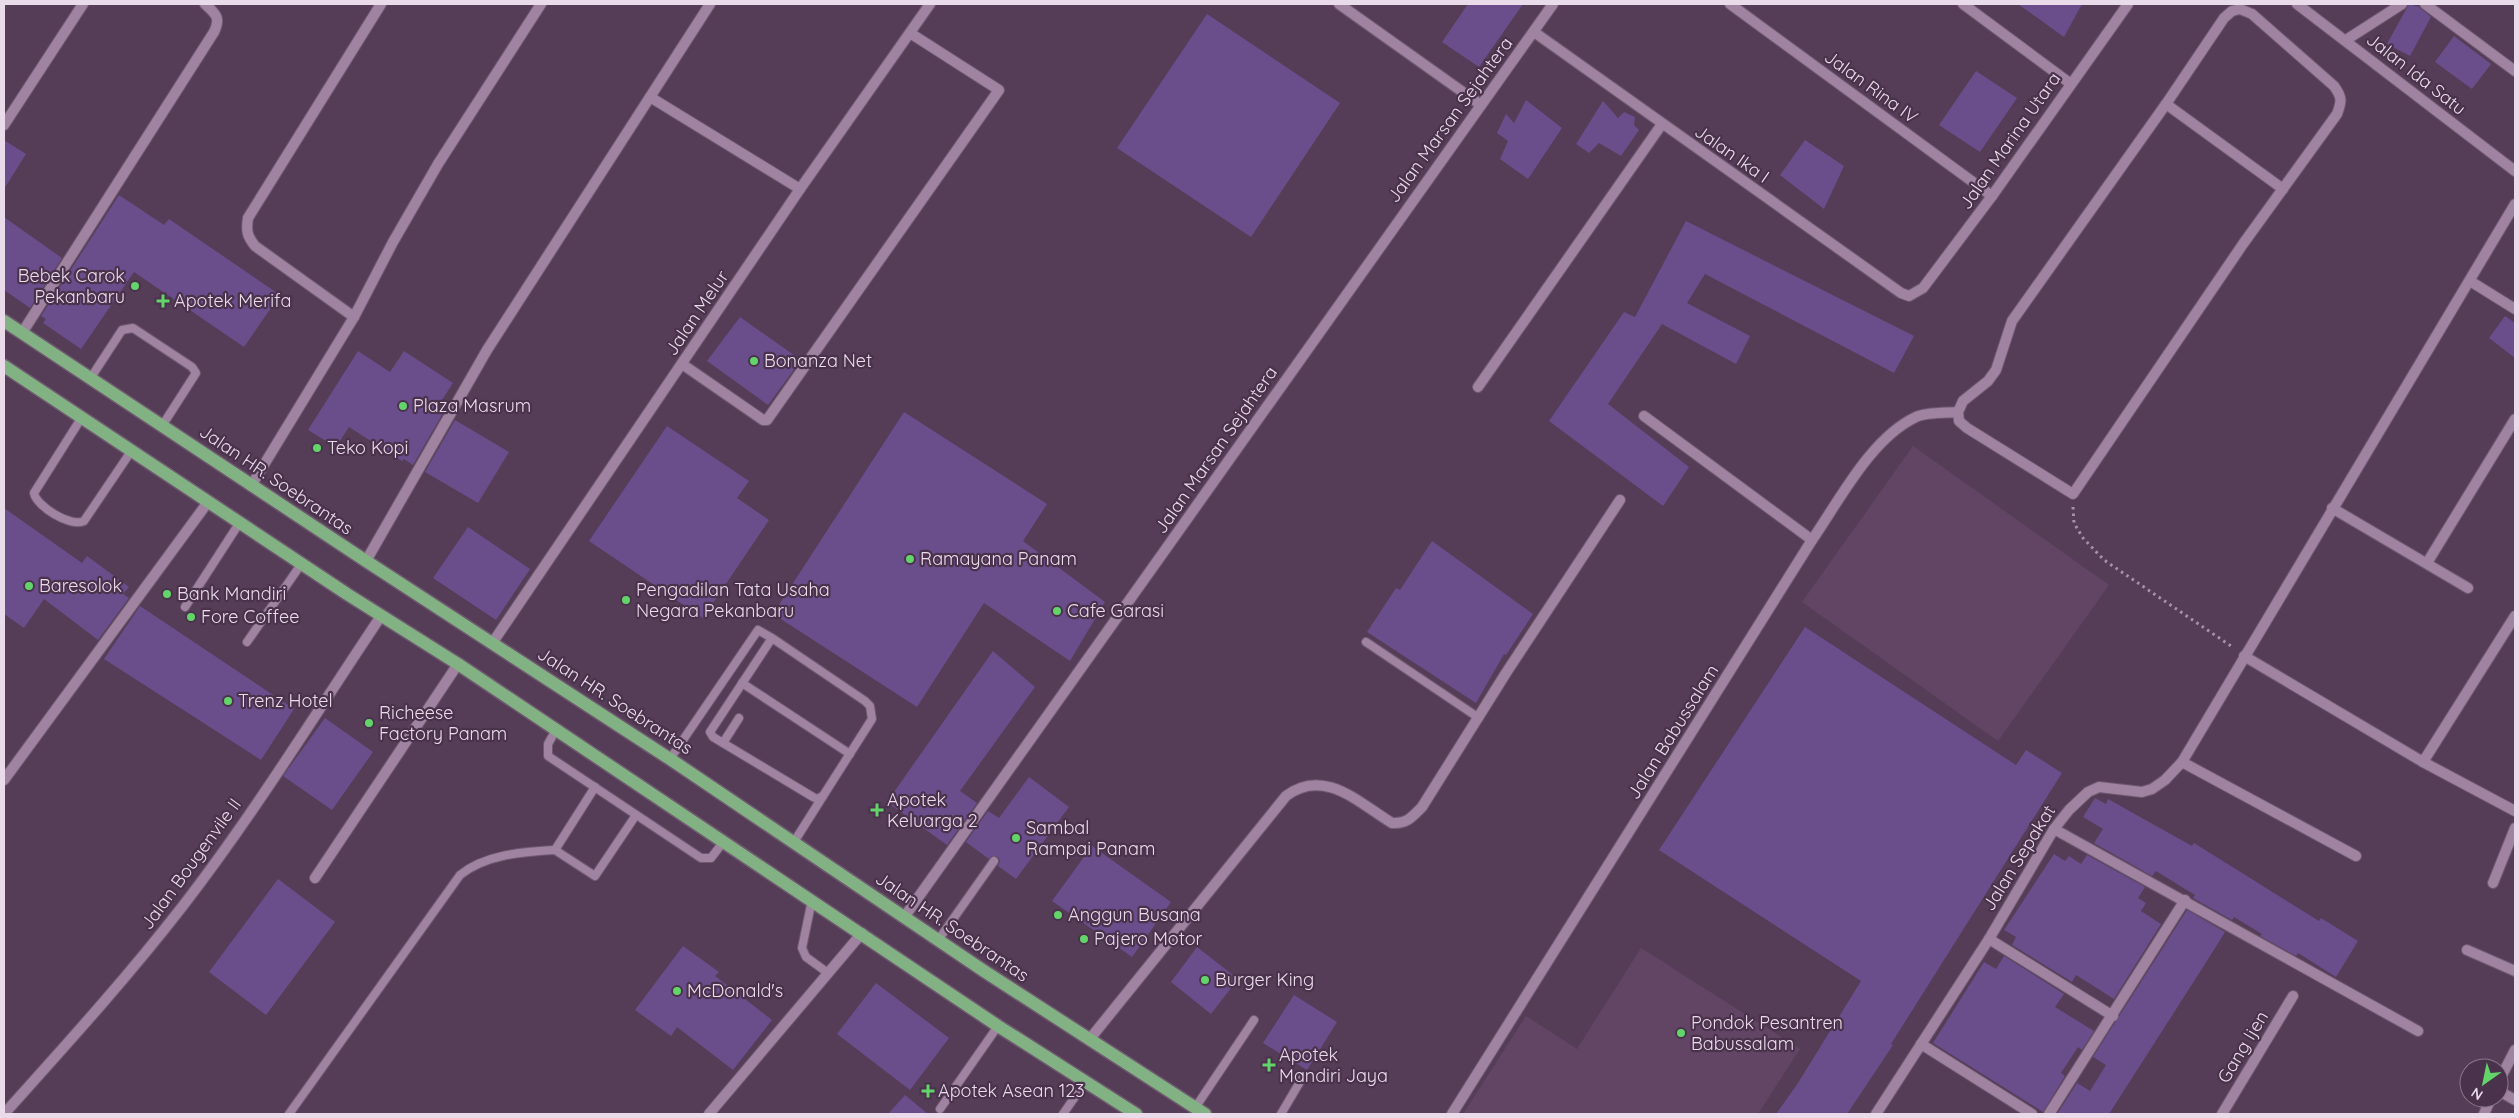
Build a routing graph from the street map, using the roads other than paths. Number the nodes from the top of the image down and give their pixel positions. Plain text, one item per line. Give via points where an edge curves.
1 (83, 4) edge
2 (205, 4) edge
3 (381, 4) edge
4 (540, 4) edge
5 (710, 4) edge
6 (930, 4) edge
7 (1338, 4) edge
8 (1553, 4) edge
9 (1730, 4) edge
10 (1963, 4) edge
11 (2128, 4) edge
12 (2297, 4) edge
13 (2402, 4) edge
14 (2424, 4) edge
15 (910, 32) junction
16 (1534, 32) junction
17 (2346, 40) junction
18 (2515, 71) edge
19 (2071, 84) junction
20 (650, 97) junction
21 (2166, 104) junction
22 (1481, 105) junction
23 (1662, 124) junction
24 (4, 125) edge
25 (2515, 171) edge
26 (800, 189) junction
27 (2283, 189) junction
28 (1992, 196) junction
29 (2515, 204) edge
30 (2470, 281) junction
31 (1915, 294) joint
32 (2515, 309) edge
33 (354, 317) junction
34 (4, 321) edge
35 (22, 333) junction
36 (682, 364) junction
37 (4, 366) edge
38 (90, 379) junction
39 (1478, 387) dead end
40 (1958, 412) junction
41 (1644, 416) dead end
42 (82, 417) junction
43 (2515, 419) edge
44 (162, 426) junction
45 (132, 450) junction
46 (251, 486) junction
47 (1620, 500) dead end
48 (208, 502) junction
49 (2332, 508) junction
50 (240, 522) junction
51 (1812, 540) junction
52 (366, 561) junction
53 (302, 563) junction
54 (2427, 563) junction
55 (2468, 588) dead end
56 (185, 607) dead end
57 (381, 616) junction
58 (2515, 616) edge
59 (772, 638) junction
60 (247, 642) dead end
61 (493, 642) junction
62 (1366, 642) dead end
63 (2244, 656) junction
64 (458, 664) junction
65 (742, 683) junction
66 (739, 718) dead end
67 (1479, 718) junction
68 (556, 728) junction
69 (723, 743) junction
70 (850, 754) junction
71 (670, 759) junction
72 (2182, 762) junction
73 (2423, 762) junction
74 (4, 780) edge
75 (595, 787) junction
76 (823, 796) junction
77 (2515, 811) edge
78 (636, 815) junction
79 (2515, 828) edge
80 (2054, 829) junction
81 (724, 841) junction
82 (794, 842) junction
83 (555, 850) junction
84 (2356, 856) dead end
85 (994, 861) dead end
86 (315, 878) dead end
87 (2493, 883) dead end
88 (812, 900) junction
89 (2185, 900) junction
90 (904, 916) junction
91 (862, 933) junction
92 (939, 939) junction
93 (1989, 939) junction
94 (2467, 950) dead end
95 (2515, 971) edge
96 (828, 973) junction
97 (2293, 996) dead end
98 (2113, 1016) junction
99 (1254, 1020) dead end
100 (998, 1026) junction
101 (2418, 1031) dead end
102 (1089, 1040) junction
103 (1921, 1044) junction
104 (2515, 1050) edge
105 (2509, 1062) edge
106 (1304, 1075) dead end
107 (1086, 1081) junction
108 (940, 1109) dead end
109 (1200, 1111) edge
110 (4, 1114) edge
111 (289, 1114) edge
112 (709, 1114) edge
113 (1063, 1114) edge
114 (1133, 1114) edge
115 (1281, 1114) edge
116 (1452, 1114) edge
117 (1876, 1114) edge
118 (2032, 1114) edge
119 (2049, 1114) edge
120 (2222, 1114) edge

1 - 24 street
2 - 35 street via 218,18 214,32
3 - 33 street via 248,218 246,230 255,246
4 - 33 street via 438,164
5 - 20 street
6 - 15 street, Jalan Melur
7 - 22 street
8 - 16 street, Jalan Marsan Sejahtera
9 - 28 street, Jalan Rina IV
10 - 19 street
11 - 19 street, Jalan Marina Utara
12 - 17 street, Jalan Ida Satu
13 - 17 street
14 - 18 street
15 - 26 street, Jalan Melur
15 - 36 street via 999,90 954,156 767,420
16 - 22 street, Jalan Marsan Sejahtera
16 - 23 street, Jalan Ika I
17 - 25 street, Jalan Ida Satu
19 - 28 street, Jalan Marina Utara
20 - 26 street
20 - 52 street via 487,350
21 - 27 street
21 - 27 street via 2224,18 2240,9 2252,14 2334,86 2341,96 2337,114
21 - 40 street via 2012,321 1996,370 1988,381 1963,401
22 - 90 street, Jalan Marsan Sejahtera
23 - 31 street, Jalan Ika I via 1901,293
23 - 39 street
26 - 36 street, Jalan Melur
27 - 40 street via 2072,494 1967,428 1959,421
28 - 31 street, Jalan Marina Utara via 1923,288
29 - 30 street, Jalan Sepakat
30 - 32 street
30 - 49 street, Jalan Sepakat
33 - 46 street
34 - 35 main road, Jalan HR. Soebrantas
35 - 38 main road, Jalan HR. Soebrantas
36 - 61 street, Jalan Melur
37 - 42 main road
38 - 44 main road, Jalan HR. Soebrantas
38 - 44 lane via 122,330 133,328 195,370 196,376
40 - 51 street, Jalan Babussalam via 1917,416 1892,434 1874,451
41 - 51 street
42 - 45 main road
42 - 45 lane via 34,493 37,502 71,523 84,521
43 - 54 street
44 - 46 main road, Jalan HR. Soebrantas
45 - 48 main road
46 - 52 main road, Jalan HR. Soebrantas
47 - 67 street
48 - 50 main road
48 - 74 street
49 - 54 street
49 - 63 street, Jalan Sepakat
50 - 53 main road
50 - 56 lane
51 - 116 street, Jalan Babussalam
52 - 61 main road, Jalan HR. Soebrantas
53 - 57 main road
53 - 60 lane
54 - 55 street
57 - 64 main road
57 - 110 street, Jalan Bougenvile II via 276,775 184,905 102,1006
58 - 73 street
59 - 65 lane
59 - 70 lane via 870,706 872,719
59 - 71 lane via 756,631
61 - 71 main road, Jalan HR. Soebrantas
62 - 67 lane
63 - 72 street, Jalan Sepakat
63 - 73 street
64 - 68 main road
64 - 86 street
65 - 69 lane via 710,732
65 - 70 lane
66 - 69 lane
67 - 102 street via 1422,807 1403,823 1392,823 1331,786 1316,783 1298,787 1286,796
68 - 75 lane via 548,744 548,756
68 - 81 main road
69 - 76 lane via 813,797
70 - 76 lane
71 - 82 main road, Jalan HR. Soebrantas
72 - 80 street, Jalan Sepakat via 2152,789 2142,792 2104,787 2088,792
72 - 84 street
73 - 77 street
75 - 78 lane
75 - 83 lane
76 - 82 lane
78 - 81 lane via 701,858 711,858
78 - 83 lane via 595,876
79 - 87 street
80 - 89 street
80 - 93 street, Jalan Sepakat
81 - 88 main road
82 - 90 main road, Jalan HR. Soebrantas
83 - 111 lane via 479,862 460,875
85 - 92 lane
88 - 91 main road
88 - 96 lane via 802,948 806,956
89 - 98 street
89 - 101 street
90 - 92 main road, Jalan HR. Soebrantas
91 - 96 street
91 - 100 main road
92 - 102 main road, Jalan HR. Soebrantas
93 - 98 street
93 - 103 street, Jalan Sepakat
94 - 95 street
96 - 112 street
97 - 120 street, Gang Ijen
98 - 119 street
99 - 109 lane
100 - 107 main road
100 - 108 lane
102 - 109 main road, Jalan HR. Soebrantas
103 - 117 street, Jalan Sepakat
103 - 118 street
104 - 105 street
106 - 115 lane
107 - 113 lane
107 - 114 main road

